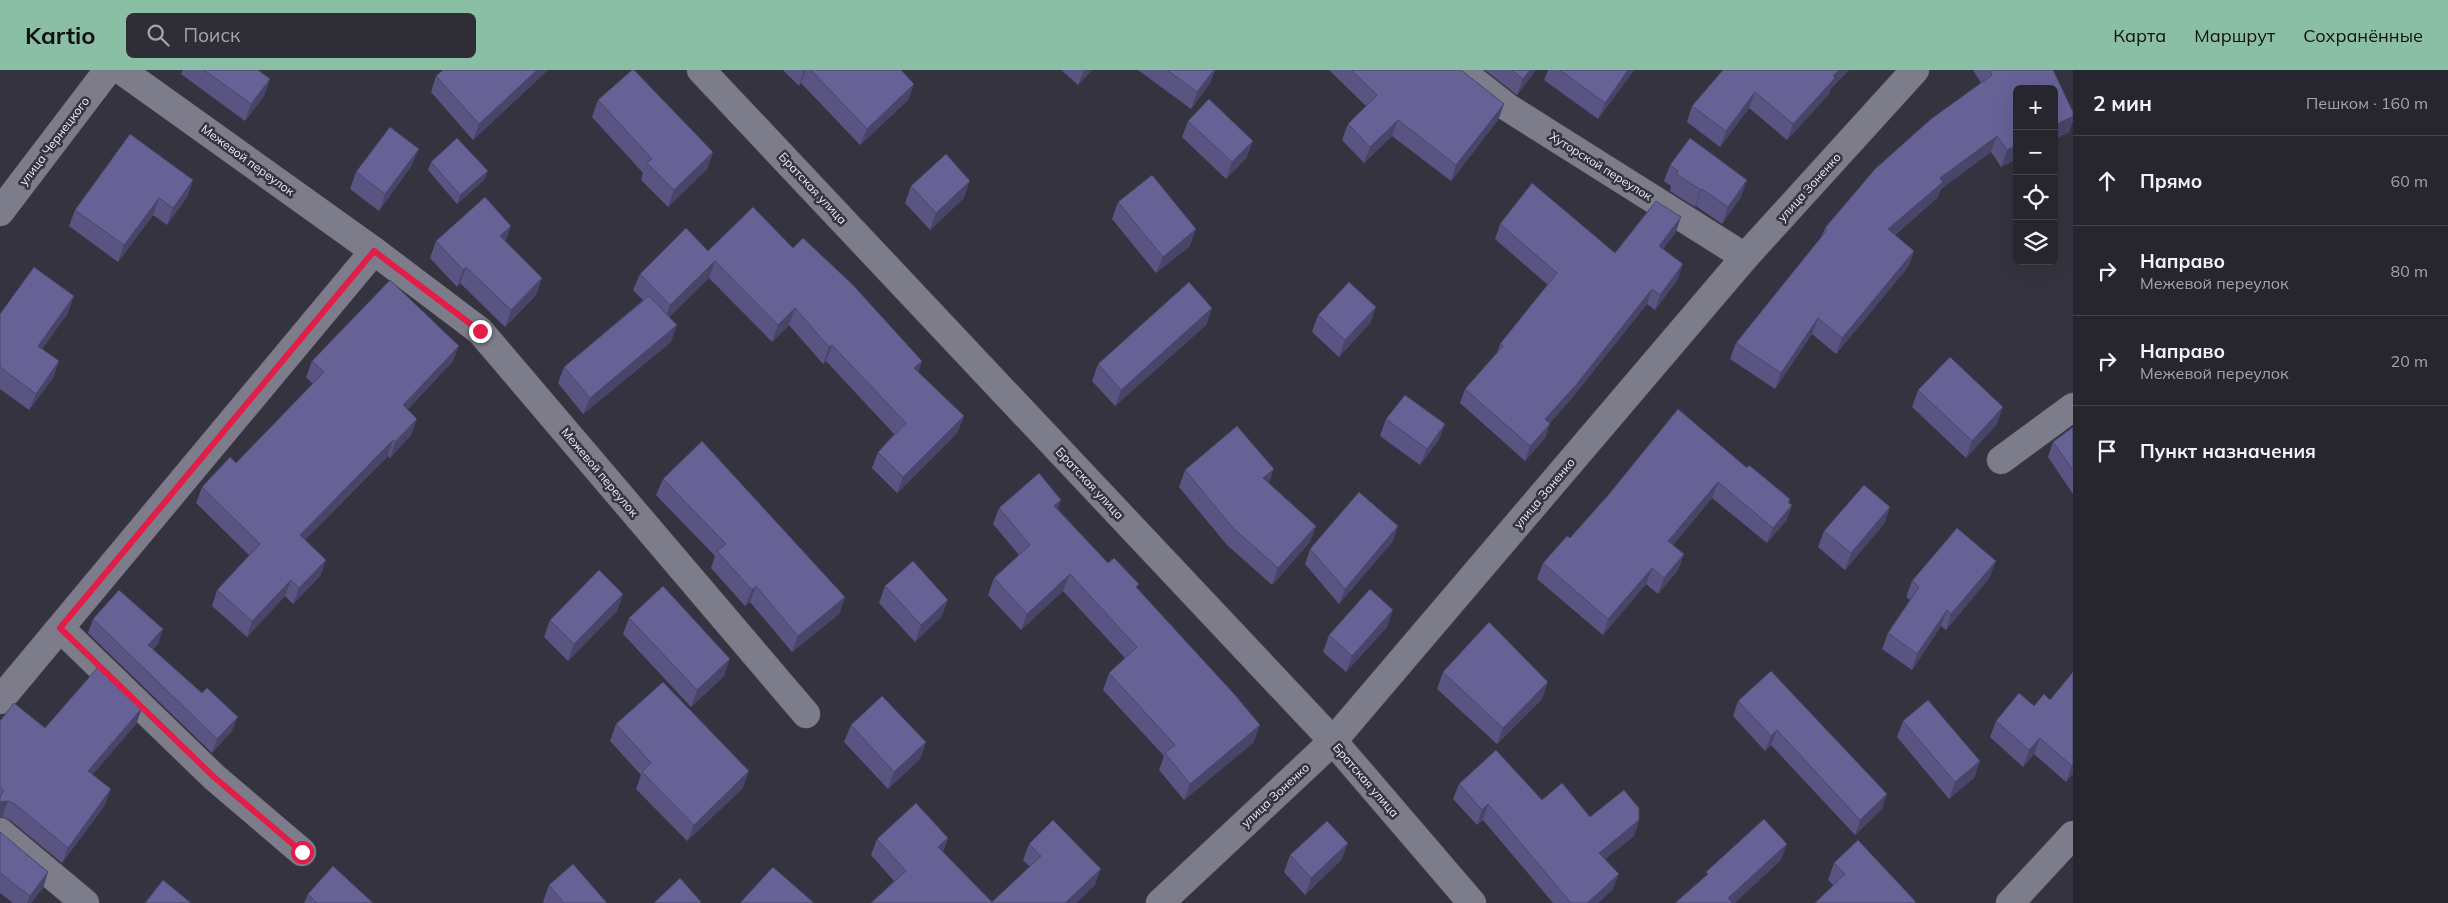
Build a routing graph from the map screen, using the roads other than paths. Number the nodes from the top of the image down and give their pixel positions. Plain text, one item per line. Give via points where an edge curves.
1 (108, 70) edge
2 (121, 70) edge
3 (701, 70) edge
4 (1460, 70) edge
5 (1916, 70) edge
6 (0, 212) edge
7 (374, 251) junction
8 (1745, 257) junction
9 (2073, 407) edge
10 (2001, 460) dead end
11 (60, 628) junction
12 (0, 700) edge
13 (806, 714) dead end
14 (1333, 741) junction
15 (0, 832) edge
16 (2073, 835) edge
17 (302, 852) dead end
18 (85, 903) edge
19 (1160, 903) edge
20 (1472, 903) edge
21 (2010, 903) edge

1 - 6 street, улица Чернецкого
2 - 7 street, Межевой переулок
3 - 14 street, Братская улица
4 - 8 street, Хуторской переулок via 1507,107
5 - 8 street, улица Зоненко
7 - 11 street
7 - 13 street, Межевой переулок via 480,331
8 - 14 street, улица Зоненко
9 - 10 street
11 - 12 street
11 - 17 street via 214,777
14 - 19 street, улица Зоненко
14 - 20 street, Братская улица
15 - 18 street
16 - 21 street

